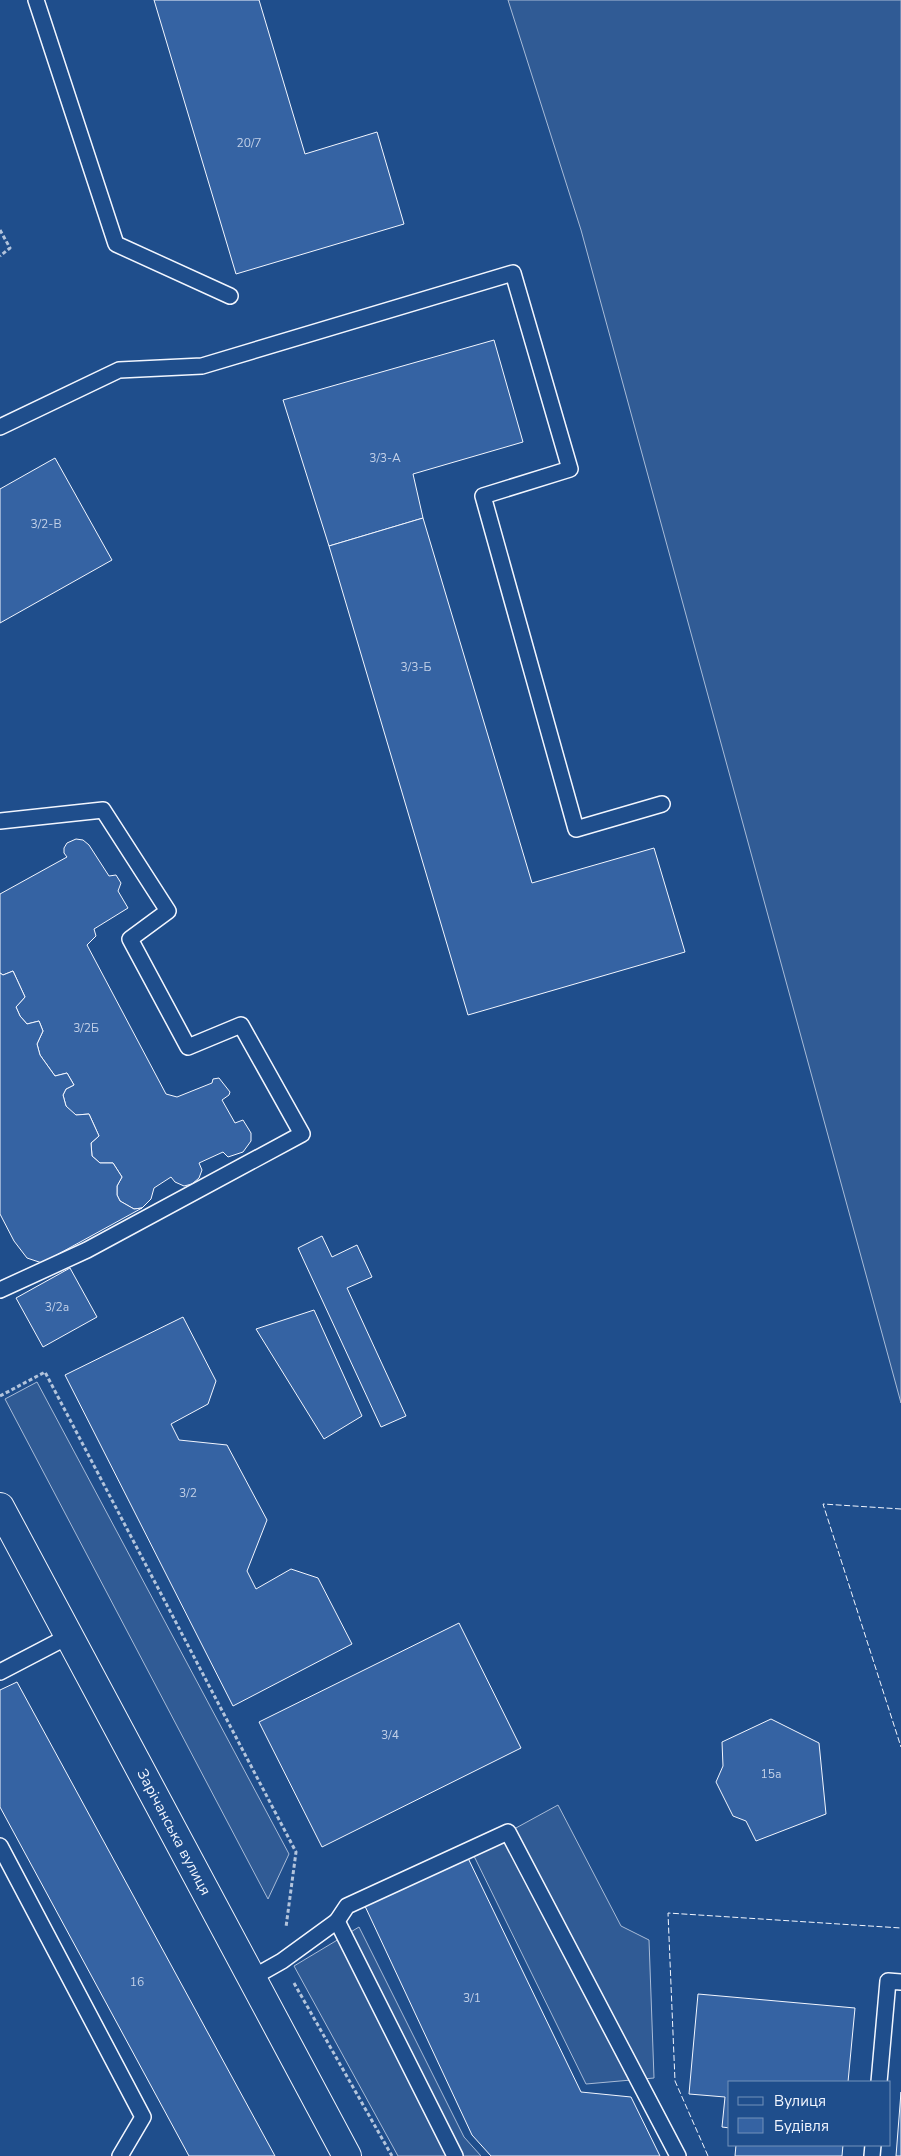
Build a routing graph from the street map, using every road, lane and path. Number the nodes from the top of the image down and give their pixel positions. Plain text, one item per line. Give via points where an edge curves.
1 (36, 0) edge
2 (0, 230) edge
3 (0, 256) edge
4 (230, 296) dead end
5 (0, 427) edge
6 (662, 804) dead end
7 (0, 821) edge
8 (0, 1290) edge
9 (0, 1396) edge
10 (0, 1508) edge
11 (69, 1636) junction
12 (0, 1672) edge
13 (0, 1846) edge
14 (337, 1921) junction
15 (282, 1961) junction
16 (252, 1978) junction
17 (901, 1982) edge
18 (879, 2081) edge
19 (120, 2156) edge
20 (347, 2156) edge
21 (392, 2156) edge
22 (455, 2156) edge
23 (678, 2156) edge

1 - 4 lane via 116,244
2 - 3 path via 10,248
5 - 6 lane via 119,370 202,366 513,273 570,469 483,496 573,819 576,829
7 - 8 lane via 103,810 168,912 130,939 188,1047 241,1026 302,1134 87,1250
9 - 15 path via 45,1372 296,1852
10 - 11 street, Зарічанська вулиця
11 - 12 lane
11 - 16 street, Зарічанська вулиця
13 - 19 lane via 143,2117
14 - 15 lane
14 - 22 lane
14 - 23 lane via 347,1906 508,1832
15 - 16 lane
15 - 21 path
16 - 20 street, Зарічанська вулиця
17 - 18 lane via 888,1981

